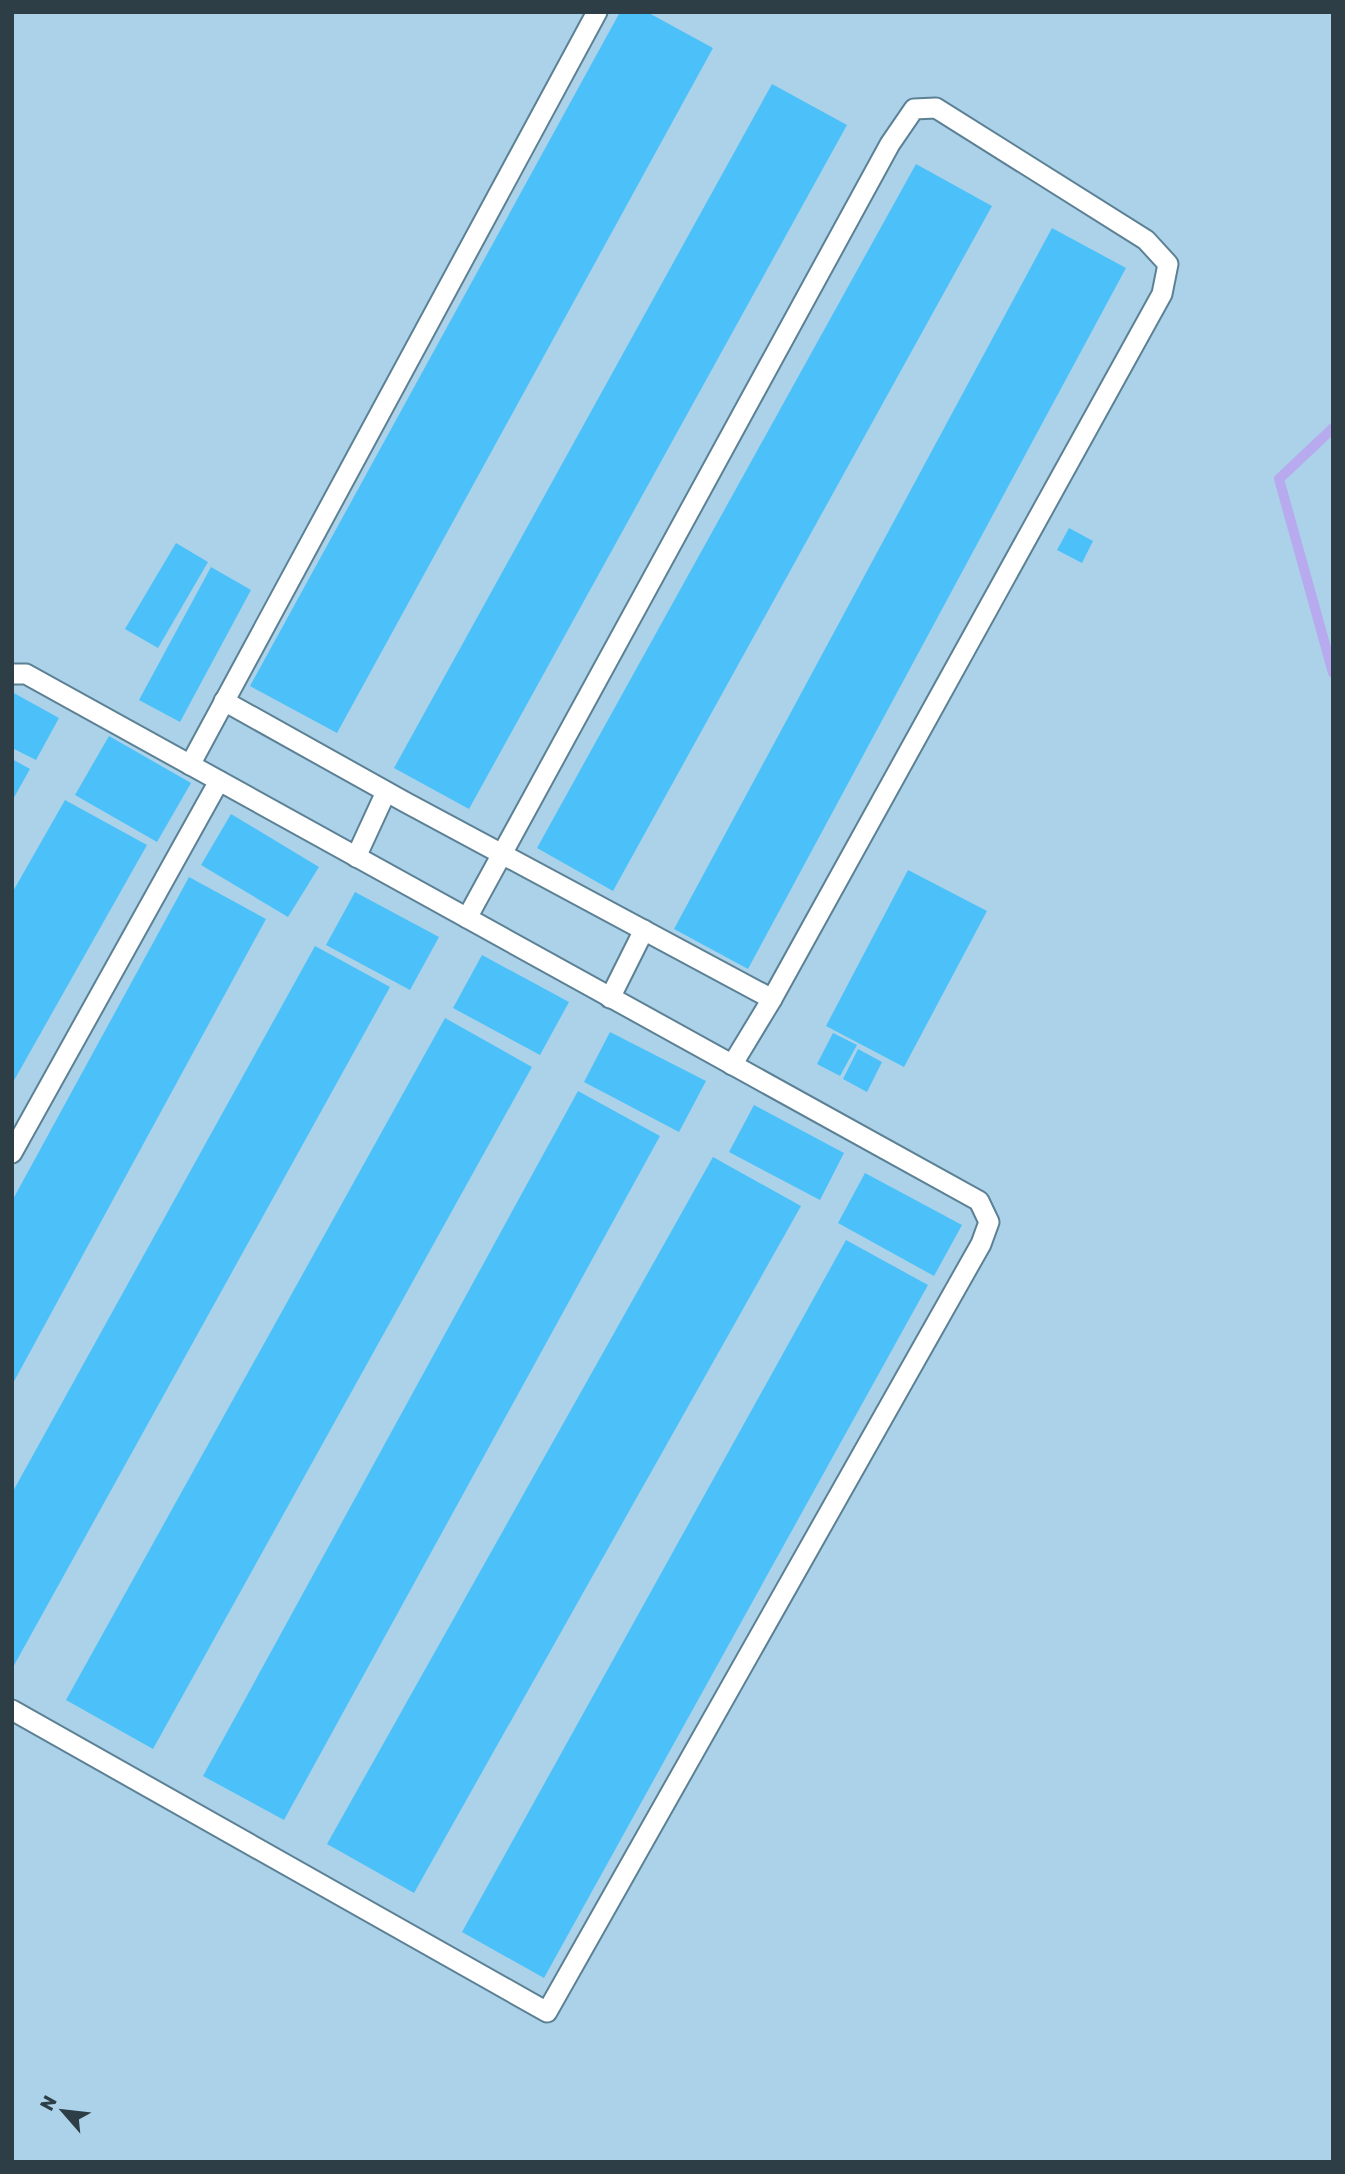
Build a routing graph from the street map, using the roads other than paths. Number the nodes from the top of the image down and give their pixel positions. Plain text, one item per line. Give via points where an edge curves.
1 (597, 12) edge
2 (12, 674) edge
3 (224, 701) junction
4 (190, 765) junction
5 (219, 781) junction
6 (386, 792) junction
7 (500, 854) junction
8 (356, 857) junction
9 (467, 918) junction
10 (644, 930) junction
11 (610, 998) junction
12 (772, 999) junction
13 (732, 1065) junction
14 (12, 1153) edge
15 (12, 1710) edge

1 - 3 lane
2 - 4 lane via 26,674
3 - 4 lane
3 - 6 lane
4 - 5 lane
5 - 8 lane
5 - 14 lane
6 - 7 lane
6 - 8 lane
7 - 9 lane
7 - 10 lane
7 - 12 lane via 890,144 914,109 936,108 1146,240 1168,264 1162,294
8 - 9 lane
9 - 11 lane
10 - 11 lane
10 - 12 lane
11 - 13 lane
12 - 13 lane
13 - 15 lane via 979,1201 989,1222 981,1244 547,2012

